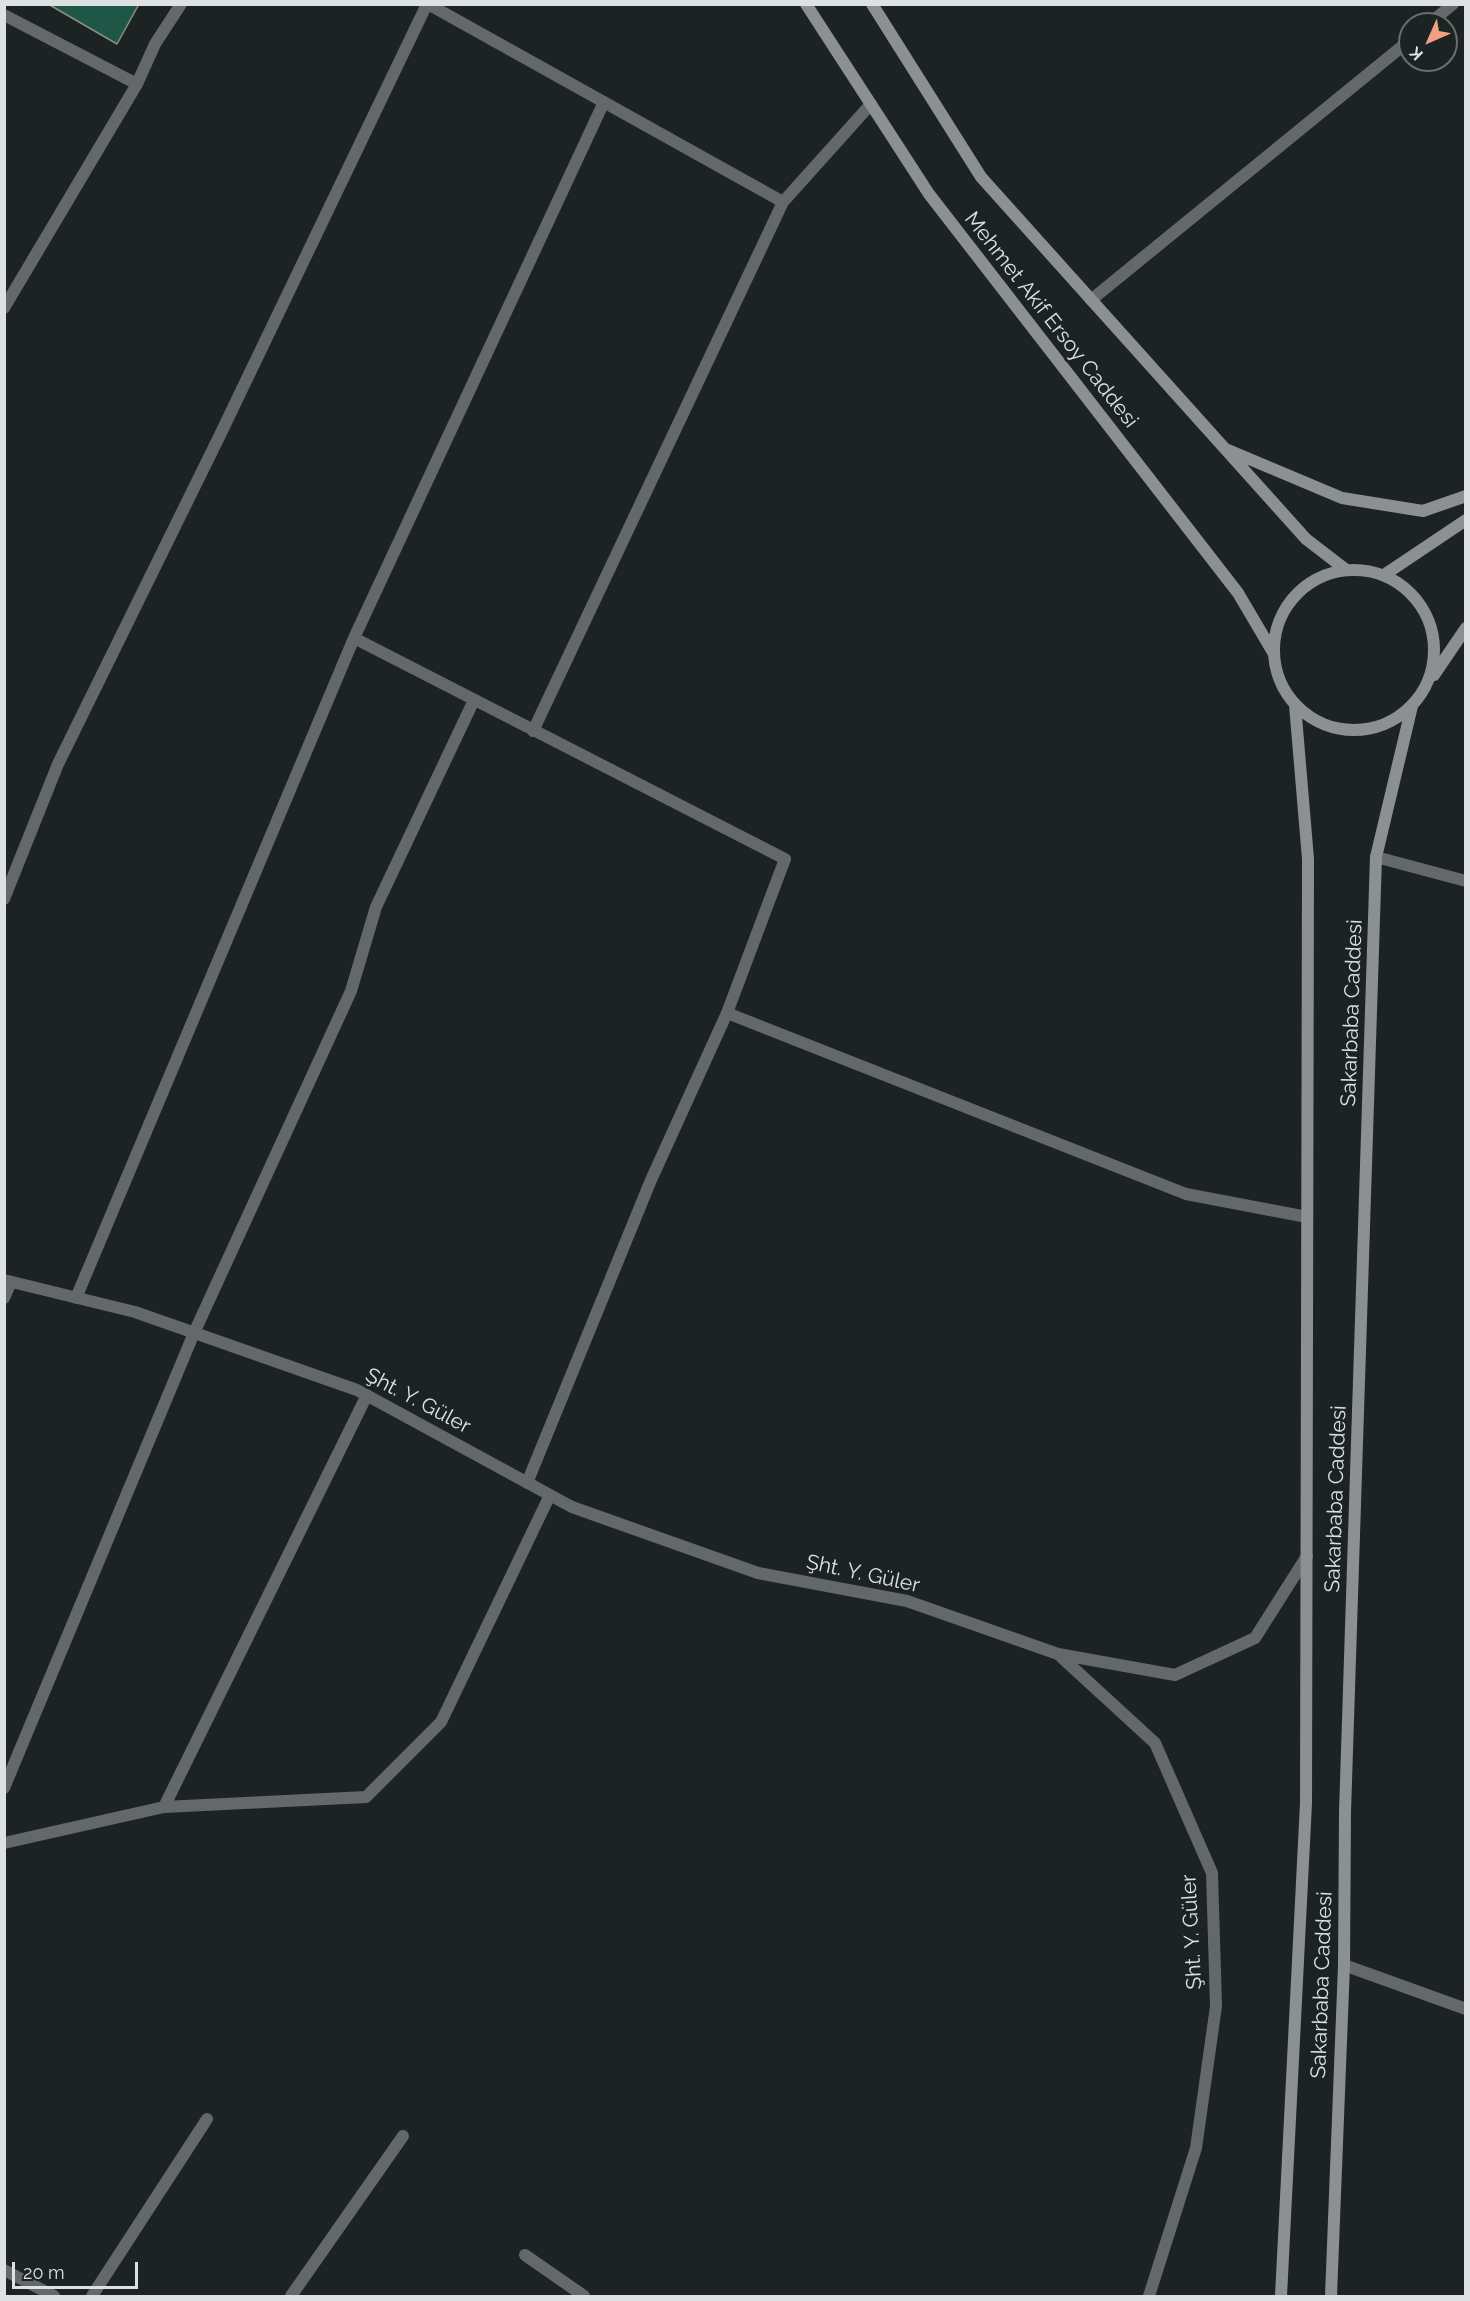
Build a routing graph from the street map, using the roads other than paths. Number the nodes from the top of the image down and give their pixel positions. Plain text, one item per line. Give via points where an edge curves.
1 (181, 4) edge
2 (427, 4) edge
3 (806, 4) edge
4 (872, 4) edge
5 (4, 15) edge
6 (1398, 50) edge
7 (137, 84) junction
8 (603, 102) junction
9 (871, 104) junction
10 (783, 202) junction
11 (1091, 300) junction
12 (6, 301) edge
13 (1224, 448) junction
14 (1466, 496) edge
15 (1466, 520) edge
16 (1345, 569) junction
17 (1384, 575) junction
18 (1466, 628) edge
19 (354, 638) junction
20 (1274, 654) junction
21 (1428, 683) junction
22 (474, 700) junction
23 (1295, 705) junction
24 (1412, 706) junction
25 (532, 730) junction
26 (1376, 857) junction
27 (1466, 881) edge
28 (4, 899) edge
29 (727, 1012) junction
30 (1307, 1217) junction
31 (8, 1281) edge
32 (4, 1298) edge
33 (76, 1298) junction
34 (194, 1333) junction
35 (367, 1395) junction
36 (527, 1483) junction
37 (550, 1495) junction
38 (1307, 1556) junction
39 (1058, 1654) junction
40 (4, 1788) edge
41 (164, 1807) junction
42 (4, 1843) edge
43 (1344, 1965) junction
44 (1466, 2009) edge
45 (207, 2119) dead end
46 (403, 2136) dead end
47 (525, 2255) dead end
48 (4, 2270) edge
49 (54, 2296) edge
50 (92, 2296) edge
51 (291, 2296) edge
52 (584, 2296) edge
53 (1149, 2296) edge
54 (1281, 2296) edge
55 (1331, 2296) edge

1 - 7 street via 154,44
2 - 8 street
2 - 28 street via 58,764
3 - 9 main road, Mehmet Akif Ersoy Caddesi
4 - 11 main road, Mehmet Akif Ersoy Caddesi via 981,177
5 - 7 street
6 - 11 street
7 - 12 street
8 - 10 street
8 - 19 street
9 - 10 street
9 - 20 main road, Mehmet Akif Ersoy Caddesi via 929,194 1238,593
10 - 25 street
11 - 13 main road, Mehmet Akif Ersoy Caddesi
13 - 14 main road via 1342,498 1423,511
13 - 16 main road, Mehmet Akif Ersoy Caddesi via 1306,538
15 - 17 main road
16 - 17 main road
16 - 20 main road via 1322,576 1301,589 1286,607 1276,630
17 - 21 main road via 1407,588 1424,608 1433,632 1435,658
18 - 21 main road
19 - 22 street
19 - 33 street
20 - 23 main road via 1280,681
21 - 24 main road
22 - 25 street
22 - 34 street via 376,907 351,991
23 - 24 main road via 1316,721 1340,730 1366,730 1391,722
23 - 30 main road, Sakarbaba Caddesi via 1308,859
24 - 26 main road, Sakarbaba Caddesi
25 - 29 street via 785,859
26 - 27 street
26 - 43 main road, Sakarbaba Caddesi via 1345,1812
29 - 30 street via 1186,1194
29 - 36 street via 651,1180
30 - 38 main road, Sakarbaba Caddesi
31 - 32 street
31 - 33 street, Şht. Y. Güler
33 - 34 street, Şht. Y. Güler via 135,1312
34 - 35 street, Şht. Y. Güler
34 - 40 street
35 - 36 street, Şht. Y. Güler
35 - 41 street
36 - 37 street, Şht. Y. Güler
37 - 39 street, Şht. Y. Güler via 572,1507 758,1573 908,1601
37 - 41 street via 441,1722 366,1797
38 - 39 street via 1255,1638 1175,1675
38 - 54 main road, Sakarbaba Caddesi via 1306,1803
39 - 53 street, Şht. Y. Güler via 1155,1743 1212,1872 1216,2006 1196,2148
41 - 42 street
43 - 44 street
43 - 55 main road, Sakarbaba Caddesi
45 - 50 street
46 - 51 street
47 - 52 street
48 - 49 street

